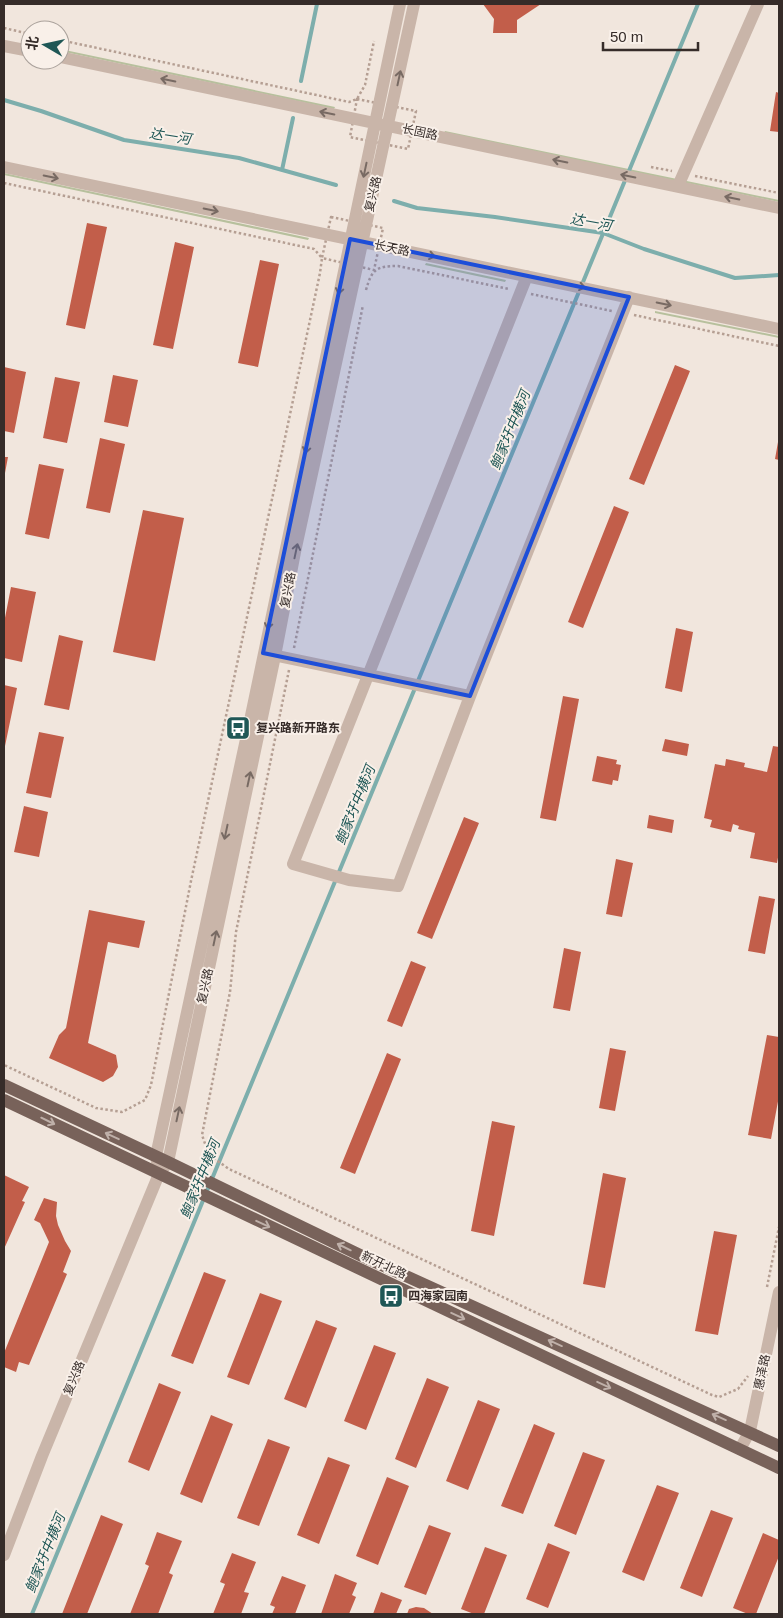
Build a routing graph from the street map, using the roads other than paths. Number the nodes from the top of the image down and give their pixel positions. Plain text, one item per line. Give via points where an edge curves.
1 (400, 4) edge
2 (414, 4) edge
3 (758, 4) edge
4 (4, 46) edge
5 (20, 49) edge
6 (70, 60) edge
7 (375, 122) junction
8 (389, 126) junction
9 (4, 167) edge
10 (678, 186) junction
11 (779, 208) edge
12 (357, 240) junction
13 (527, 276) junction
14 (629, 297) junction
15 (779, 328) edge
16 (269, 655) junction
17 (368, 676) junction
18 (470, 696) junction
19 (4, 1085) edge
20 (4, 1100) edge
21 (156, 1156) junction
22 (168, 1162) junction
23 (159, 1174) junction
24 (773, 1291) edge
25 (750, 1431) junction
26 (779, 1446) edge
27 (740, 1449) junction
28 (779, 1468) edge
29 (4, 1555) edge

1 - 7 street, 复兴路
8 -> 2 street, 复兴路
3 - 10 street
4 - 5 street
7 -> 6 street, 长固路
7 - 8 street, 长固路
7 -> 12 street, 复兴路
10 -> 8 street, 长固路
8 - 12 street, 复兴路
9 -> 12 street, 长天路
11 -> 10 street, 长固路
12 -> 13 street, 长天路
12 - 16 street, 复兴路
13 -> 14 street, 长天路
13 - 17 street
14 -> 15 street, 长天路
14 - 18 street
16 - 17 street
16 -> 21 street, 复兴路 via 248,730
22 -> 16 street, 复兴路
17 - 18 street
17 - 18 street via 294,864 349,880 398,886
21 -> 19 main road, 新开北路
20 -> 23 main road, 新开北路
21 - 22 main road, 新开北路
21 - 23 street, 复兴路
22 - 23 street, 复兴路
25 -> 22 main road, 新开北路 via 362,1256
23 -> 27 main road, 新开北路
23 - 29 street, 复兴路
24 - 25 street, 惠泽路
25 - 26 main road, 新开北路
25 - 27 street, 惠泽路
27 - 28 main road, 新开北路

